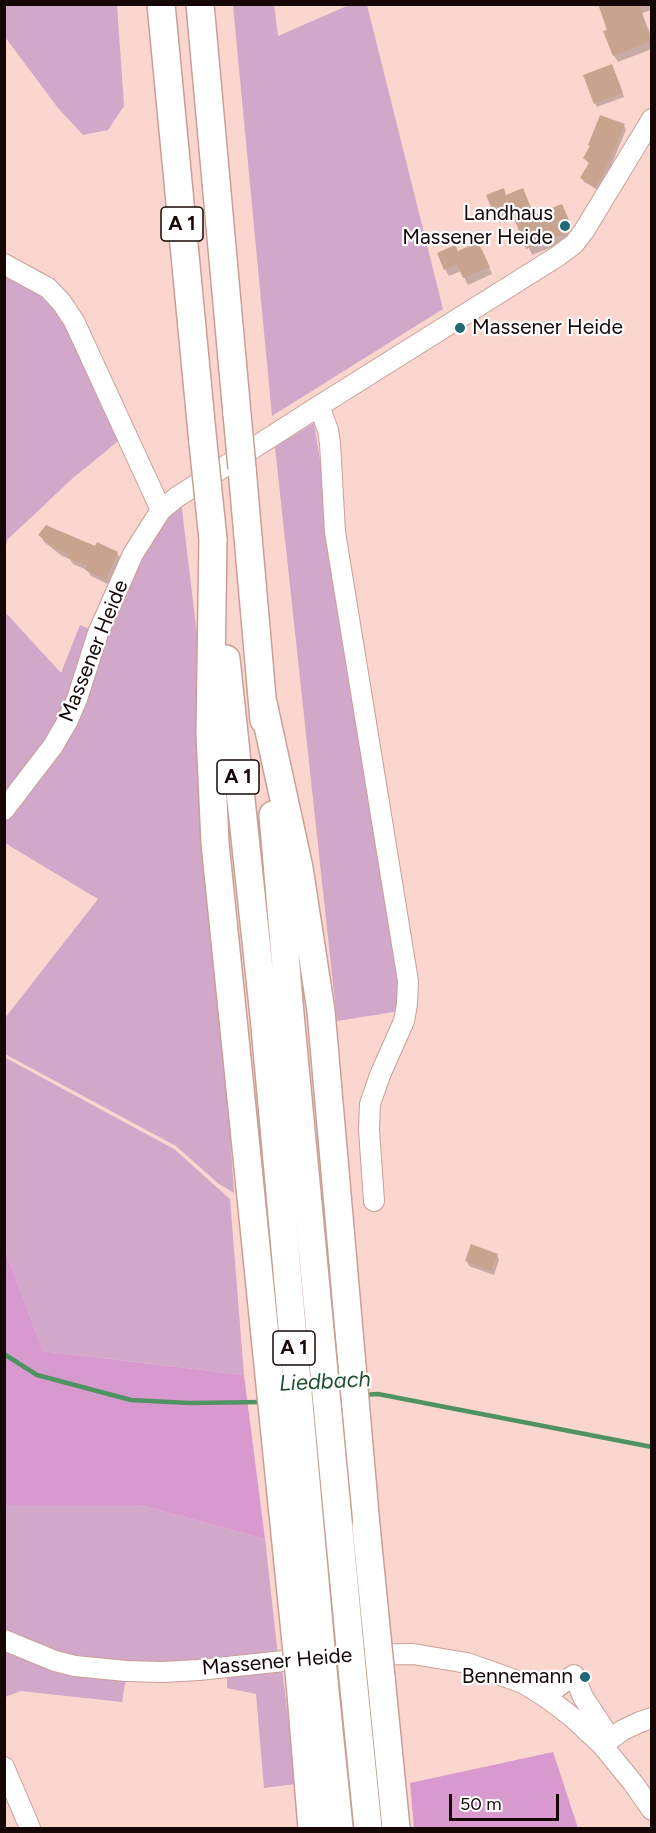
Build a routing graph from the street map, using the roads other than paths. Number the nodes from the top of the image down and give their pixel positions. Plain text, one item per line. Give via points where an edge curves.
1 (161, 4) edge
2 (200, 4) edge
3 (651, 119) edge
4 (4, 264) edge
5 (319, 406) junction
6 (162, 510) junction
7 (213, 539) junction
8 (263, 703) junction
9 (4, 810) edge
10 (374, 1201) dead end
11 (4, 1640) edge
12 (312, 1681) junction
13 (548, 1698) junction
14 (651, 1718) edge
15 (602, 1745) junction
16 (4, 1767) edge
17 (651, 1810) edge
18 (30, 1828) edge
19 (312, 1828) edge
20 (339, 1828) edge
21 (368, 1828) edge
22 (396, 1828) edge

1 - 7 highway, A 1, bridge
2 - 8 highway, A 1, bridge
3 - 5 street, Massener Heide via 574,244
4 - 6 street via 48,288 74,321
5 - 6 street, Massener Heide
5 - 10 street via 328,430 335,532 408,981 404,1020 370,1104
6 - 9 street, Massener Heide via 133,554 98,633 67,722
7 - 12 highway, A 1, bridge via 264,1016
7 - 12 highway, bridge via 210,734 215,843
8 - 21 highway, A 1, bridge
8 - 22 highway, bridge via 299,868 321,1011
11 - 13 street, Massener Heide via 75,1666 126,1671 199,1670 340,1655 412,1654 467,1663 498,1673
12 - 19 highway
12 - 20 highway, A 1
13 - 15 street, Massener Heide
13 - 15 street, Massener Heide via 574,1675 604,1729
14 - 15 street via 623,1730
15 - 17 street, Massener Heide
16 - 18 street

